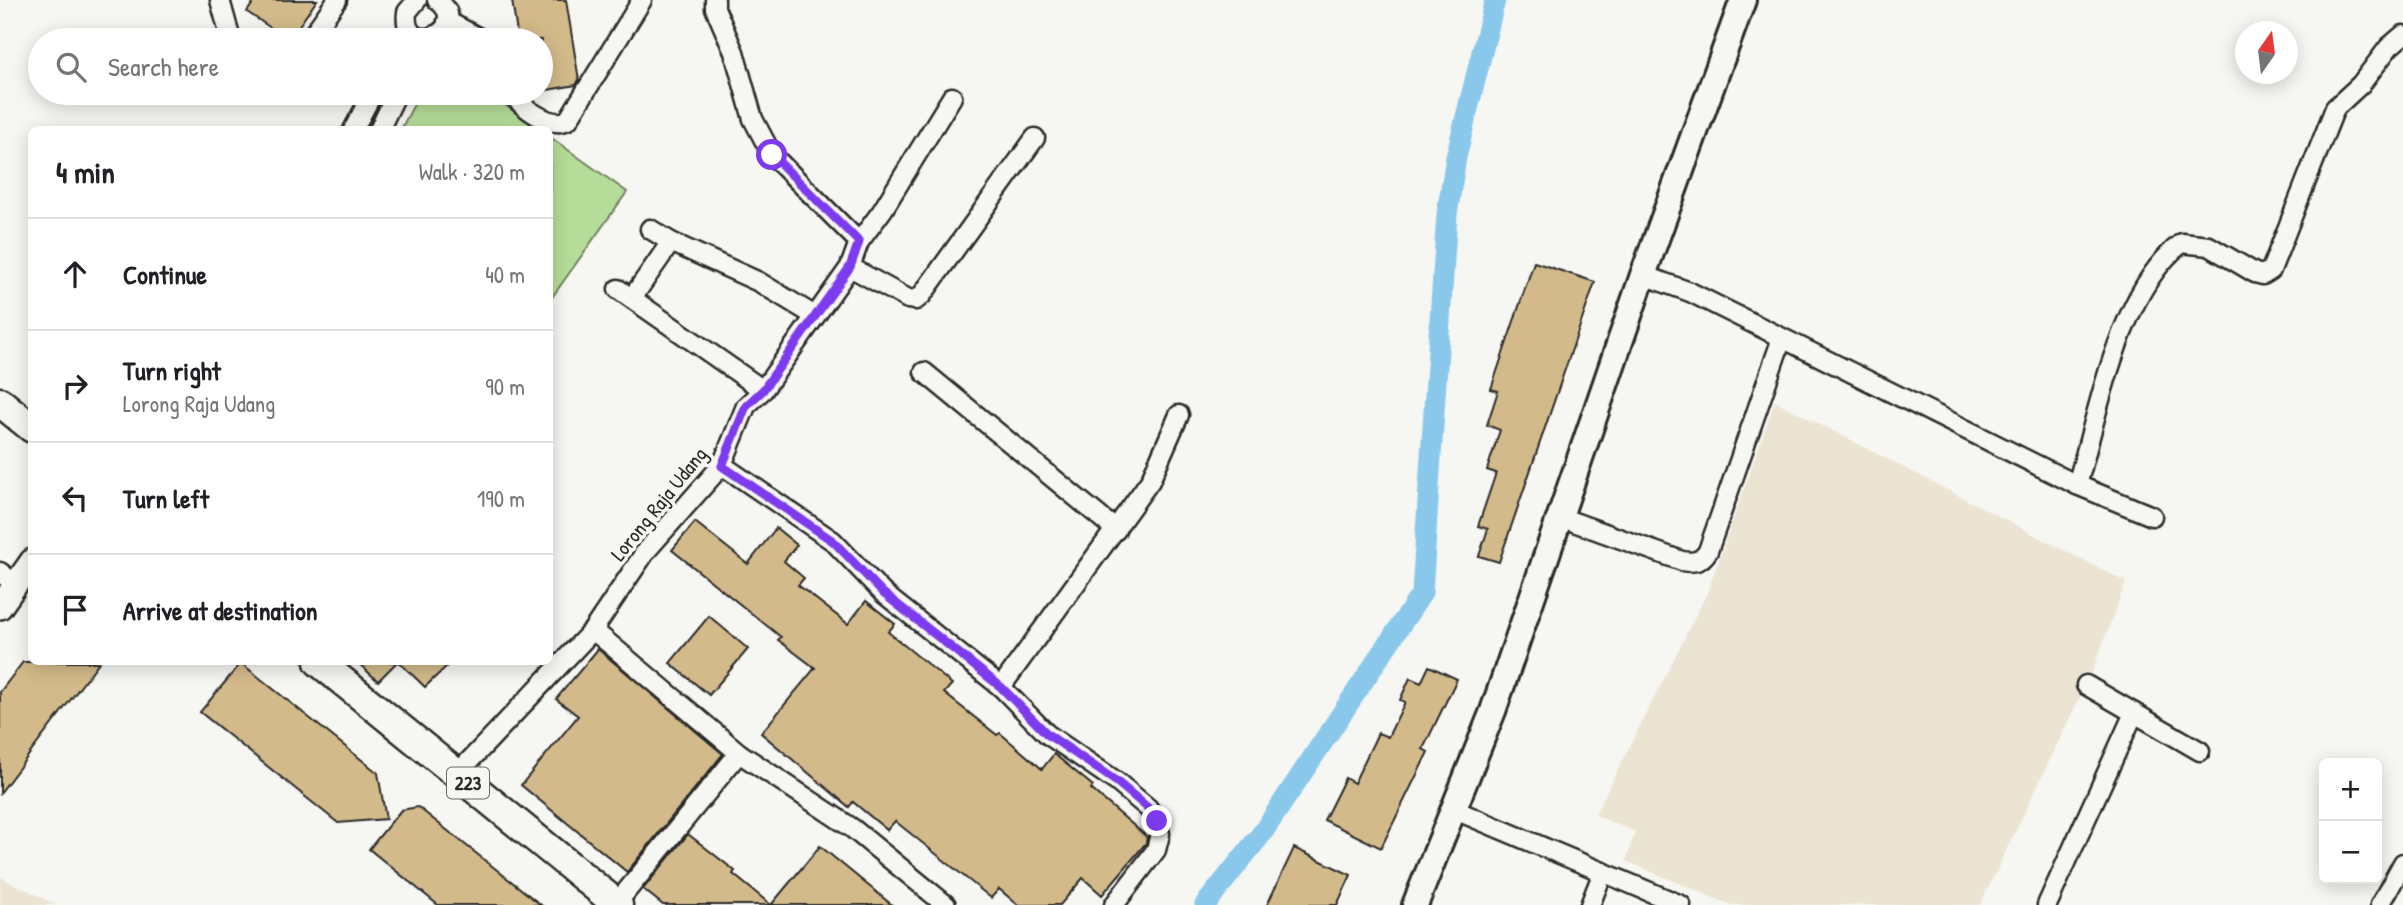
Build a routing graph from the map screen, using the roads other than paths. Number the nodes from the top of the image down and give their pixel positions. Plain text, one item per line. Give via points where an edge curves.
1 (220, 0) edge
2 (337, 0) edge
3 (437, 0) edge
4 (642, 0) edge
5 (715, 0) edge
6 (1744, 0) edge
7 (409, 2) edge
8 (447, 21) junction
9 (228, 28) edge
10 (317, 28) edge
11 (405, 28) edge
12 (445, 28) edge
13 (460, 28) edge
14 (2403, 35) edge
15 (952, 97) dead end
16 (367, 105) edge
17 (391, 105) edge
18 (526, 105) edge
19 (356, 126) edge
20 (381, 126) edge
21 (1035, 138) dead end
22 (650, 229) dead end
23 (671, 242) junction
24 (859, 242) junction
25 (850, 267) junction
26 (1643, 275) junction
27 (815, 316) junction
28 (1782, 338) junction
29 (924, 372) dead end
30 (763, 390) junction
31 (0, 402) edge
32 (1179, 415) dead end
33 (28, 424) edge
34 (722, 466) junction
35 (2077, 485) junction
36 (2152, 516) dead end
37 (1560, 517) junction
38 (1116, 530) junction
39 (22, 570) edge
40 (0, 607) edge
41 (593, 630) junction
42 (323, 665) edge
43 (2086, 685) dead end
44 (1001, 687) junction
45 (2134, 713) junction
46 (2200, 751) dead end
47 (739, 753) junction
48 (457, 774) junction
49 (1455, 810) junction
50 (2403, 863) edge
51 (1602, 872) junction
52 (934, 901) edge
53 (617, 904) edge
54 (1114, 905) edge
55 (1415, 905) edge
56 (1590, 905) edge
57 (1681, 905) edge
58 (2047, 905) edge
59 (2380, 905) edge

1 - 9 street
2 - 10 street
3 - 8 street via 445,8
4 - 18 street via 568,120 562,124 549,121
5 - 24 street via 753,119 772,155
6 - 26 main road
7 - 11 street
8 - 12 street
8 - 13 street
14 - 35 street via 2335,108 2271,270 2255,273 2209,246 2182,243 2139,293 2118,342
15 - 24 street, Lorong Raja Udang
16 - 19 street
17 - 20 street
21 - 25 street via 916,300
22 - 23 street
23 - 27 street via 759,282
23 - 30 street via 625,293
24 - 25 street, Lorong Raja Udang
25 - 27 street, Lorong Raja Udang
26 - 28 street via 1690,292
26 - 37 main road
27 - 30 street, Lorong Raja Udang
28 - 35 street
28 - 37 street via 1708,551 1700,560 1682,561
29 - 38 street
30 - 34 street, Lorong Raja Udang via 746,406
31 - 33 main road
32 - 38 street via 1150,481
34 - 41 street, Lorong Raja Udang via 646,551
34 - 44 street via 833,541 883,593
35 - 36 street
37 - 49 main road
38 - 44 street
39 - 40 street
41 - 47 street
41 - 48 street, Lorong Raja Udang
42 - 48 main road, 223
43 - 45 street
44 - 54 street via 1047,734 1117,782 1157,821 1156,850
45 - 46 street
45 - 58 street
47 - 52 street via 852,828
47 - 53 street
48 - 53 main road, 223
49 - 51 street
49 - 55 main road
50 - 59 street
51 - 56 street
51 - 57 street

